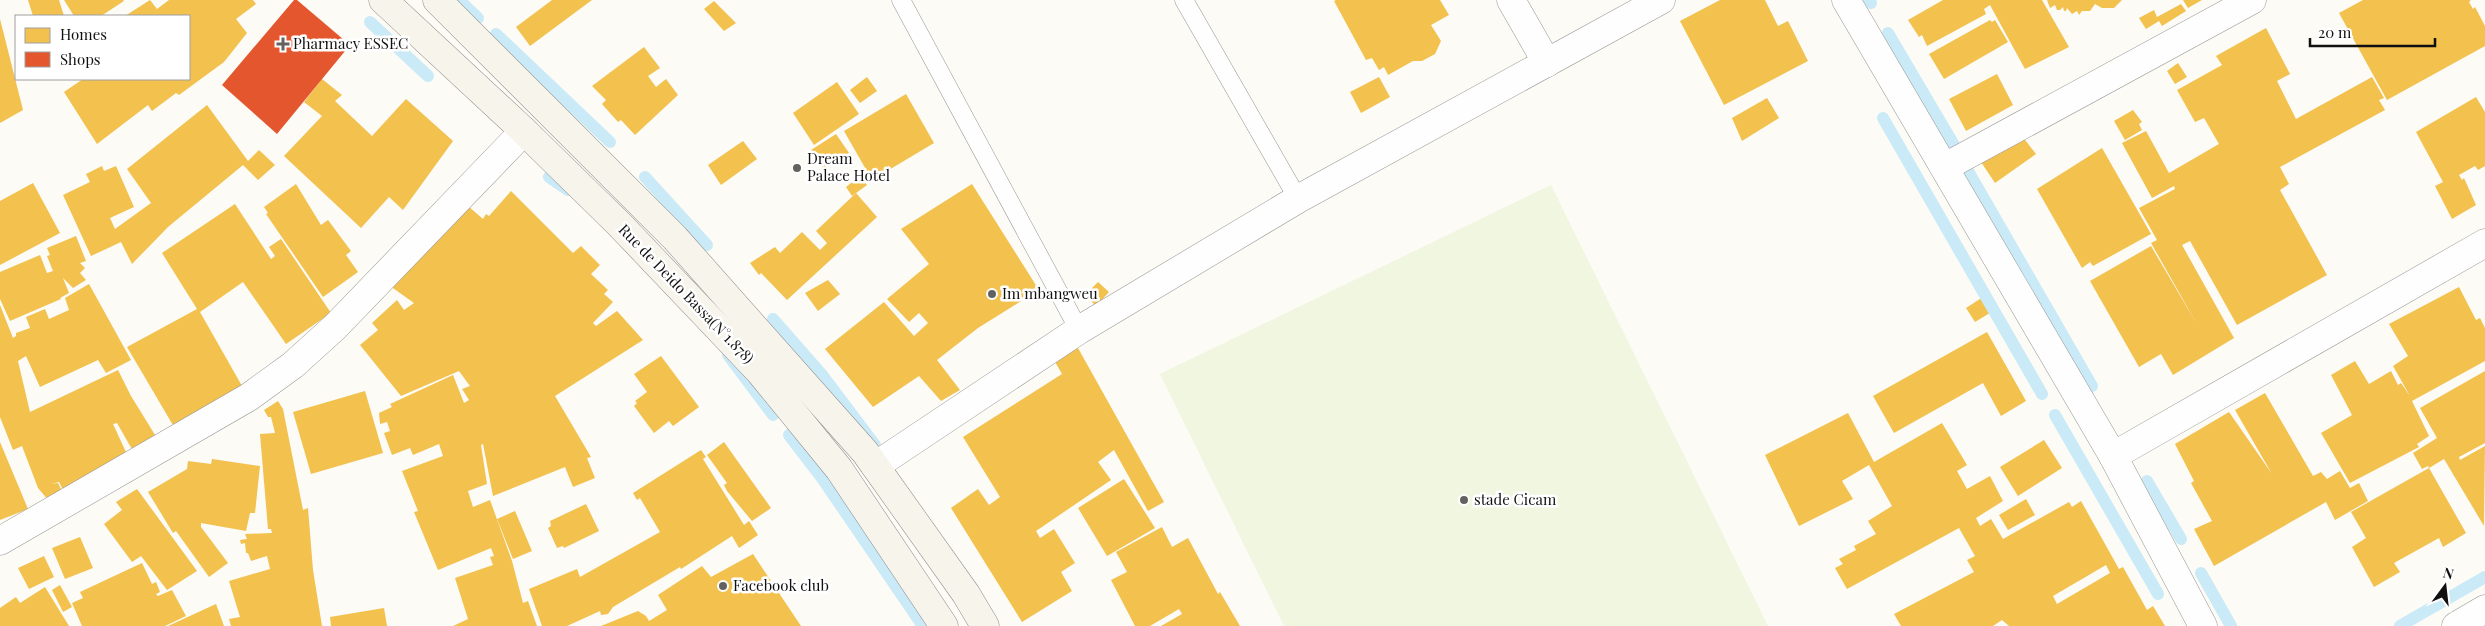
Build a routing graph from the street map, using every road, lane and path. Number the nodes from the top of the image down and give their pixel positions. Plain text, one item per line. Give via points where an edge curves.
1 (383, 0) edge
2 (437, 0) edge
3 (901, 0) edge
4 (1184, 0) edge
5 (1510, 0) edge
6 (1661, 0) edge
7 (1846, 0) edge
8 (2252, 0) edge
9 (1547, 63) junction
10 (524, 131) junction
11 (1945, 167) junction
12 (1298, 199) junction
13 (2485, 243) edge
14 (1079, 330) junction
15 (2113, 456) junction
16 (875, 466) junction
17 (0, 541) edge
18 (2485, 609) edge
19 (944, 626) edge
20 (985, 626) edge
21 (2203, 626) edge
22 (2456, 626) edge

1 - 10 main road, Rue de Deido Bassa(N°1.878)
2 - 16 main road via 675,238 820,399
3 - 14 lane
4 - 12 lane
5 - 9 street
6 - 9 street
7 - 11 street
8 - 11 street
9 - 12 street
10 - 17 street via 335,327 293,365 248,397
10 - 19 main road, Rue de Deido Bassa(N°1.878) via 759,371 839,470
11 - 15 street
12 - 14 street
13 - 15 street
14 - 16 street
15 - 21 street
16 - 20 main road
18 - 22 street

